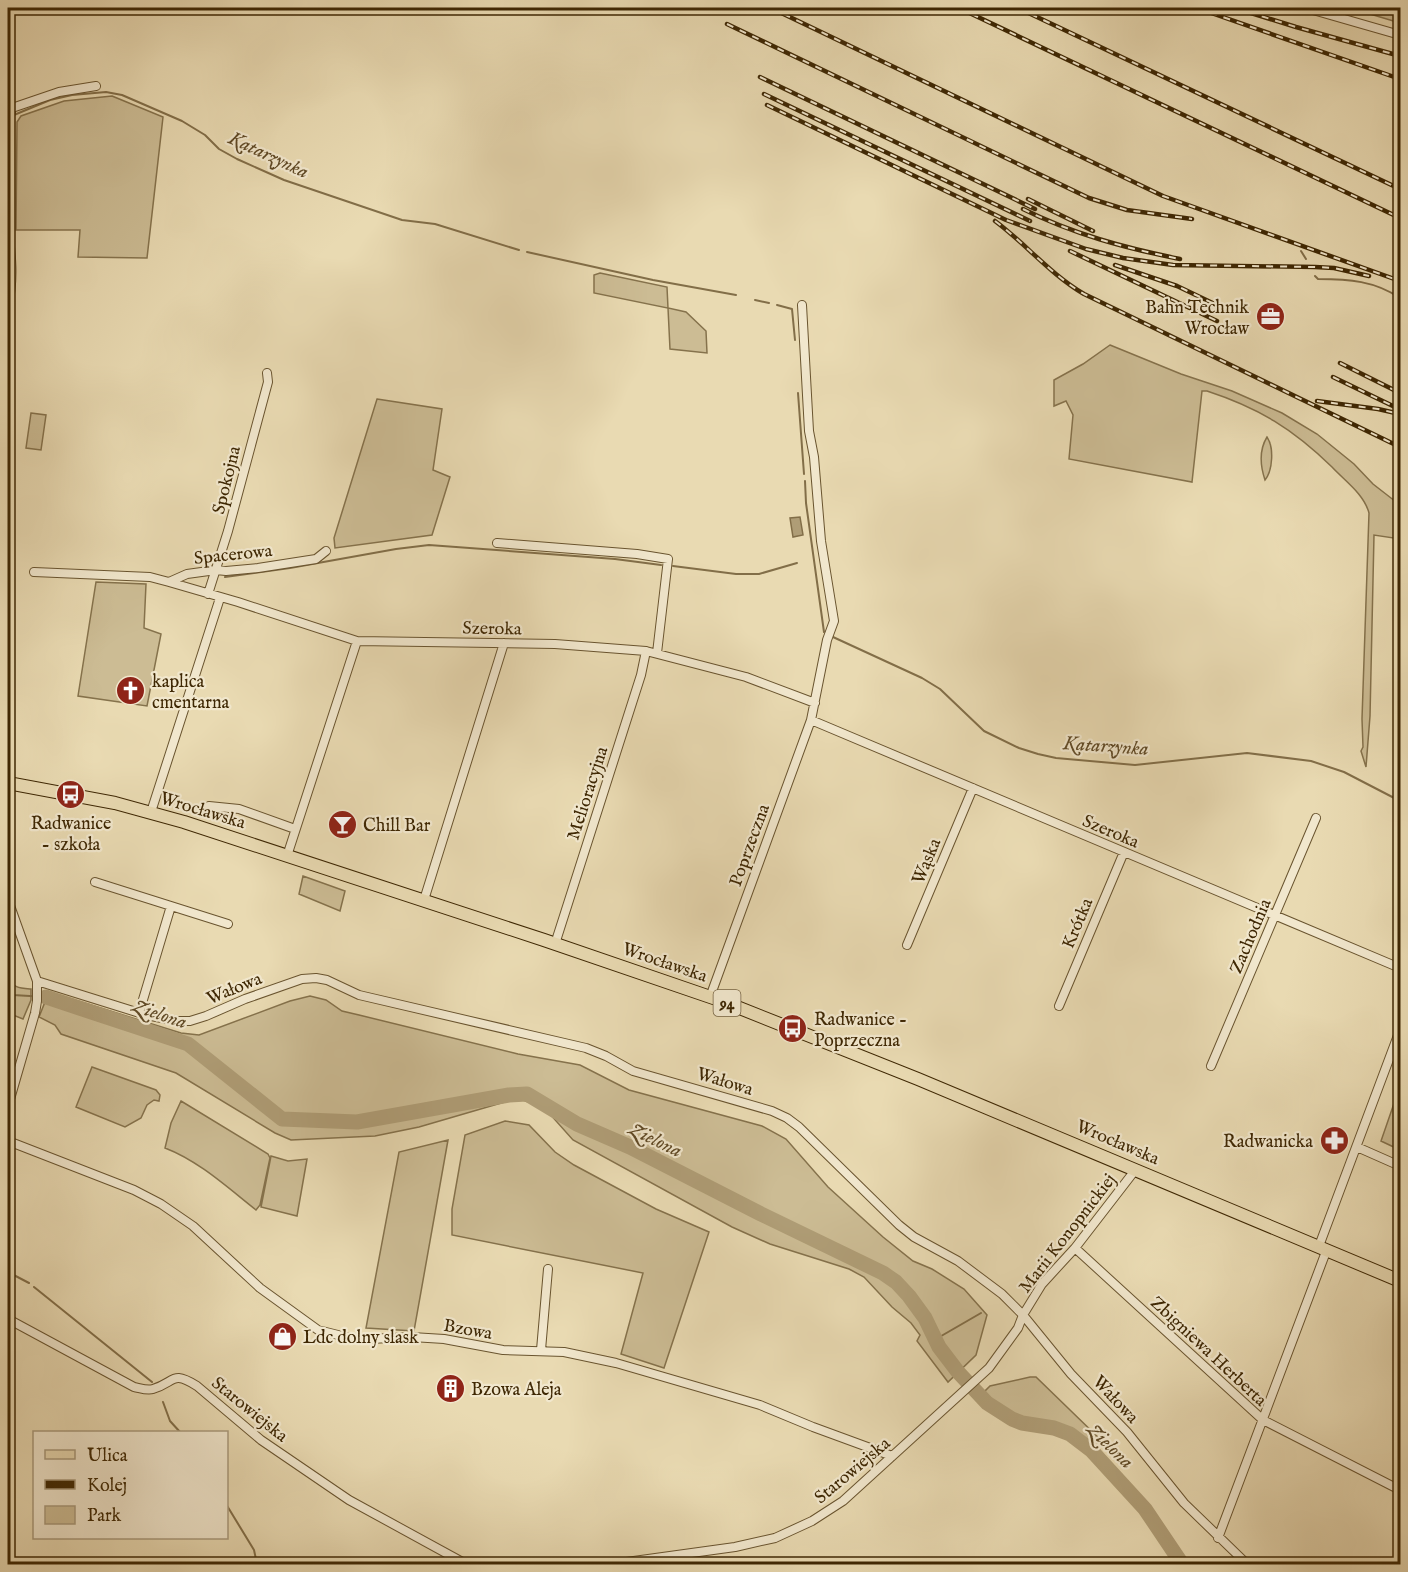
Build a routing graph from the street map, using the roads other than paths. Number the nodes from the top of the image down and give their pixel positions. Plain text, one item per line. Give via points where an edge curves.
1 (1306, 8) edge
2 (1401, 35) edge
3 (96, 86) dead end
4 (8, 132) edge
5 (8, 227) edge
6 (8, 305) edge
7 (802, 305) dead end
8 (267, 373) dead end
9 (497, 543) dead end
10 (326, 551) dead end
11 (216, 570) junction
12 (34, 572) dead end
13 (169, 582) junction
14 (208, 594) junction
15 (220, 598) junction
16 (357, 641) junction
17 (504, 643) junction
18 (646, 651) junction
19 (657, 653) junction
20 (815, 703) junction
21 (810, 720) junction
22 (8, 783) edge
23 (973, 788) junction
24 (209, 806) dead end
25 (151, 812) junction
26 (1316, 818) dead end
27 (296, 829) junction
28 (1124, 852) junction
29 (287, 855) junction
30 (95, 882) dead end
31 (8, 900) edge
32 (424, 900) junction
33 (171, 906) junction
34 (1275, 916) junction
35 (228, 924) dead end
36 (555, 944) junction
37 (907, 945) dead end
38 (1401, 968) edge
39 (37, 985) junction
40 (710, 996) junction
41 (1059, 1006) dead end
42 (143, 1014) junction
43 (1401, 1030) edge
44 (1211, 1066) dead end
45 (8, 1106) edge
46 (8, 1141) edge
47 (1357, 1147) junction
48 (1401, 1166) edge
49 (1136, 1169) junction
50 (1323, 1247) junction
51 (1075, 1248) junction
52 (548, 1269) dead end
53 (1401, 1281) edge
54 (1023, 1315) junction
55 (8, 1319) edge
56 (541, 1350) junction
57 (1263, 1420) junction
58 (892, 1456) junction
59 (1401, 1490) edge
60 (1218, 1538) junction
61 (466, 1564) edge
62 (612, 1564) edge
63 (1247, 1564) edge

1 - 2 street
3 - 4 street via 59,92 12,108
5 - 6 street via 12,262
7 - 20 street, Poprzeczna via 809,431 834,621
8 - 11 street, Spokojna via 268,382
9 - 19 street via 668,560
10 - 11 street, Spacerowa via 316,559
11 - 13 street, Spacerowa via 188,574
11 - 14 street, Spokojna
12 - 13 street, Spacerowa via 150,577
13 - 14 street, Szeroka
14 - 15 street, Szeroka
15 - 16 street, Szeroka
15 - 25 street
16 - 17 street, Szeroka
16 - 27 street
17 - 18 street, Szeroka
17 - 32 street
18 - 19 street, Szeroka
18 - 36 street, Melioracyjna
19 - 20 street, Szeroka via 746,677
20 - 21 street, Poprzeczna
21 - 23 street, Szeroka
21 - 40 street, Poprzeczna
22 - 25 main road, Wrocławska / 94
23 - 28 street, Szeroka
23 - 37 street, Wąska
24 - 27 street via 239,809
25 - 29 main road, Wrocławska / 94
26 - 34 street, Zachodnia
27 - 29 street
28 - 34 street, Szeroka
28 - 41 street, Krótka
29 - 32 main road, Wrocławska / 94
30 - 33 street
31 - 39 street
32 - 36 main road, Wrocławska / 94
33 - 35 street
33 - 42 street
34 - 38 street, Szeroka
34 - 44 street, Zachodnia
36 - 40 main road, Wrocławska / 94
39 - 42 street, Wałowa
39 - 45 street via 37,1001
40 - 49 main road, Wrocławska / 94
42 - 54 street, Wałowa via 190,1021 276,987 316,978 359,995 586,1048 633,1071 772,1111 799,1127 899,1225 977,1274
43 - 47 street
46 - 56 street, Bzowa via 161,1204 193,1226 260,1288 318,1330 350,1338 430,1338 503,1350
47 - 48 street
47 - 50 street
49 - 50 main road, Wrocławska / 94
49 - 51 street, Marii Konopnickiej
50 - 53 main road, Wrocławska / 94
50 - 57 street
51 - 54 street, Marii Konopnickiej via 1042,1284
51 - 57 street, Zbigniewa Herberta
52 - 56 street
54 - 58 street, Starowiejska via 1018,1328 980,1377
54 - 60 street, Wałowa
55 - 61 street, Starowiejska via 134,1387 153,1389 182,1377 261,1440 349,1500
56 - 58 street, Bzowa via 616,1363 752,1403
57 - 59 street, Zbigniewa Herberta
57 - 60 street
58 - 62 street, Starowiejska via 830,1511 775,1538
60 - 63 street, Wałowa

